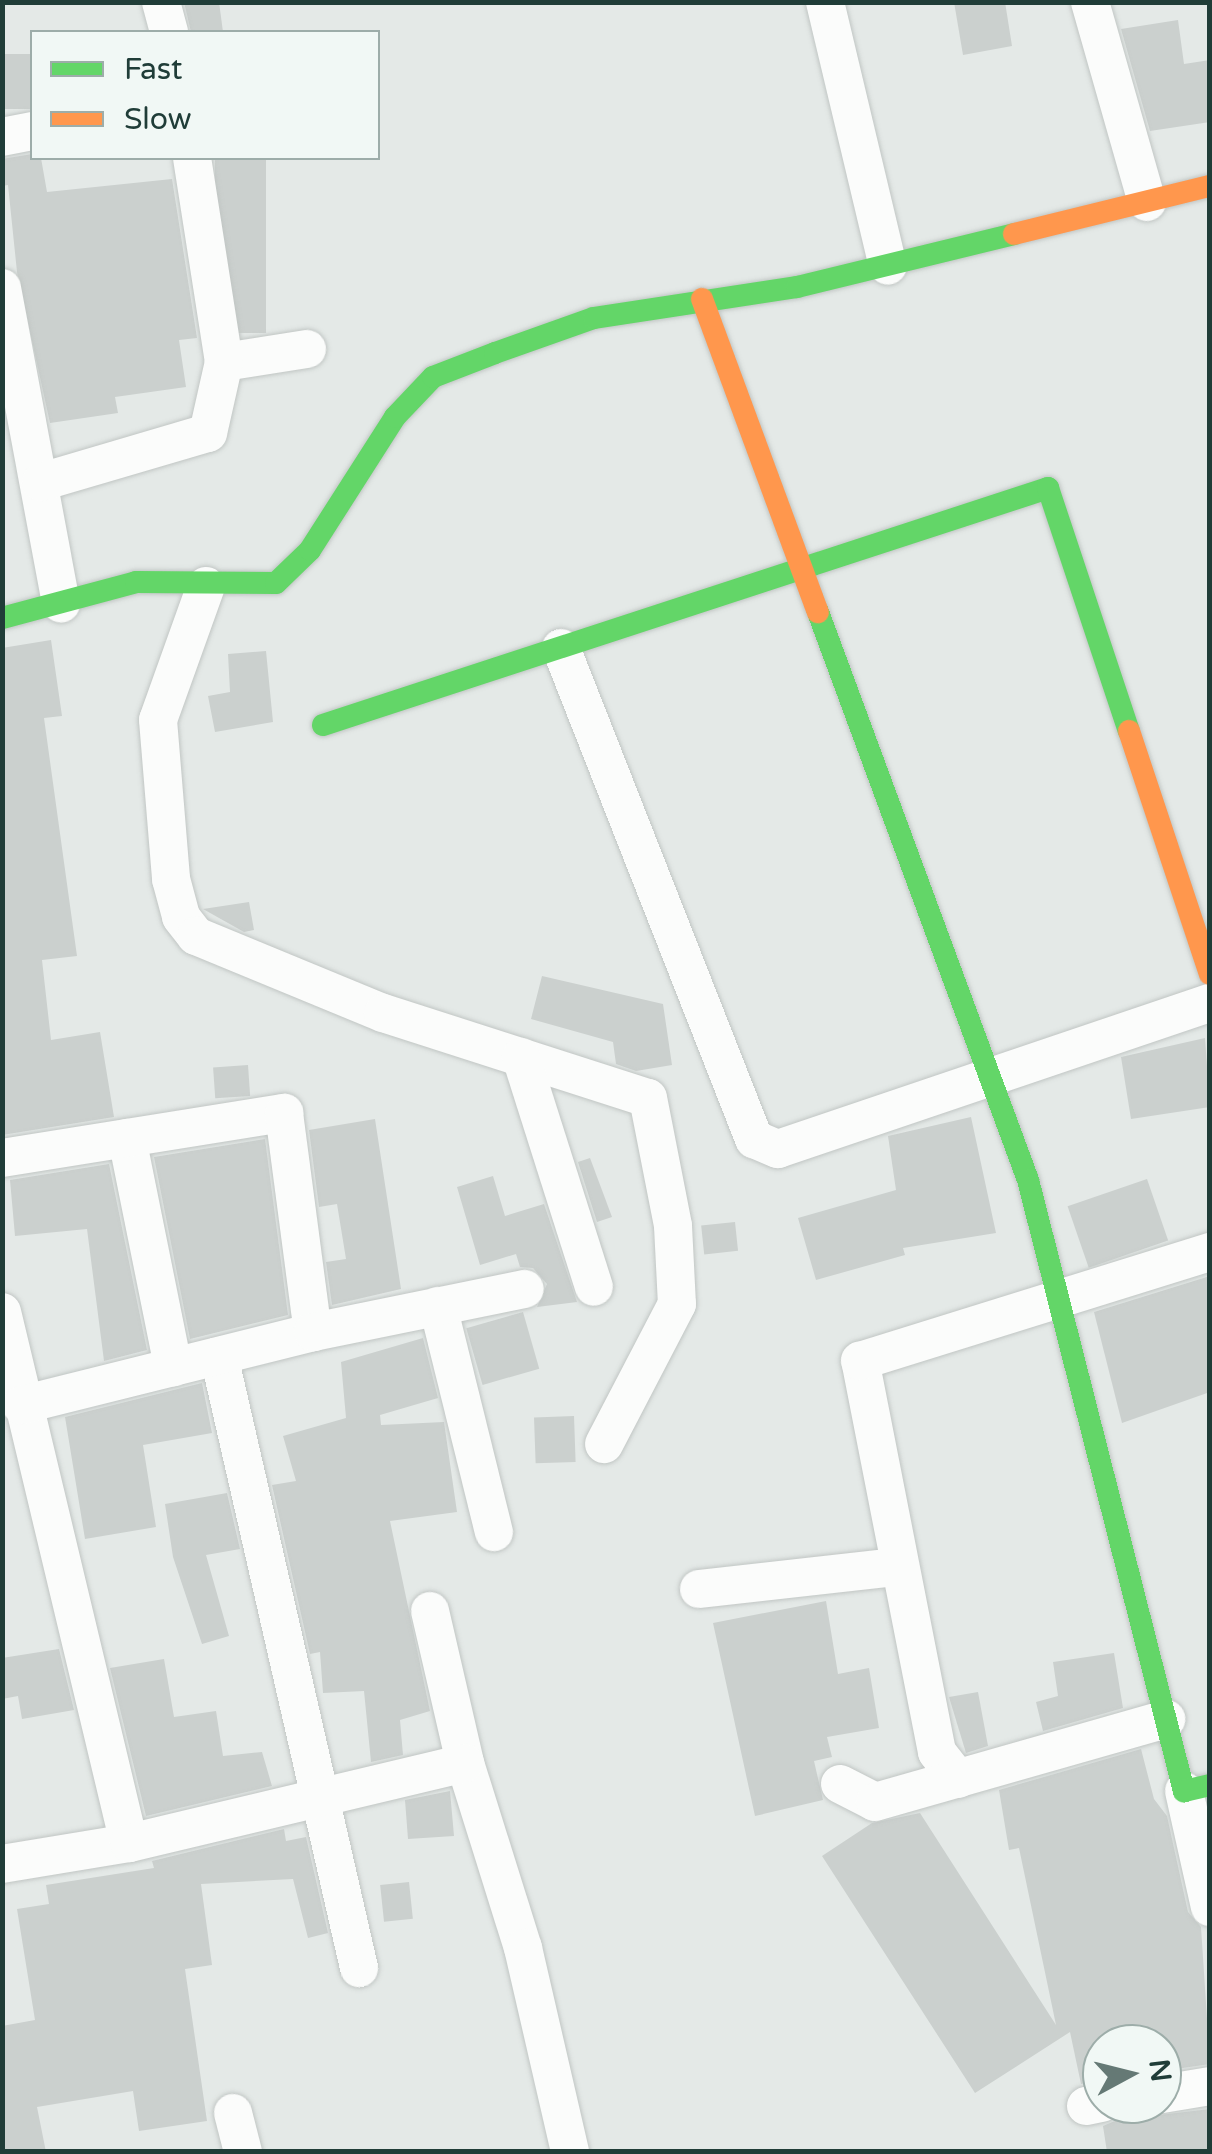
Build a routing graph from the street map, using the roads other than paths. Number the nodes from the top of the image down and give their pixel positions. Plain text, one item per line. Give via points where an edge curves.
1 (160, 2) edge
2 (824, 2) edge
3 (1090, 2) edge
4 (168, 30) edge
5 (30, 131) edge
6 (2, 137) edge
7 (192, 160) edge
8 (1210, 186) edge
9 (1148, 202) junction
10 (888, 266) junction
11 (2, 288) edge
12 (702, 299) junction
13 (307, 349) dead end
14 (224, 362) junction
15 (41, 482) junction
16 (802, 568) junction
17 (206, 586) junction
18 (61, 604) junction
19 (2, 618) edge
20 (561, 648) junction
21 (324, 726) dead end
22 (1210, 974) edge
23 (1210, 1003) edge
24 (521, 1058) junction
25 (990, 1078) junction
26 (127, 1138) junction
27 (2, 1158) edge
28 (1210, 1252) edge
29 (594, 1287) dead end
30 (525, 1289) dead end
31 (1061, 1299) junction
32 (438, 1306) junction
33 (2, 1312) edge
34 (312, 1332) junction
35 (219, 1356) junction
36 (173, 1367) junction
37 (21, 1405) junction
38 (604, 1444) dead end
39 (494, 1532) dead end
40 (896, 1567) junction
41 (699, 1588) dead end
42 (430, 1611) dead end
43 (1166, 1719) junction
44 (465, 1763) junction
45 (958, 1779) junction
46 (840, 1784) dead end
47 (1197, 1788) edge
48 (319, 1799) junction
49 (129, 1842) junction
50 (2, 1864) edge
51 (1210, 1907) edge
52 (359, 1968) dead end
53 (1210, 2086) edge
54 (1182, 2091) edge
55 (233, 2113) dead end
56 (242, 2152) edge
57 (570, 2152) edge

1 - 4 street
2 - 10 street
3 - 9 street
5 - 6 street
7 - 14 street
8 - 9 street
9 - 10 street
10 - 12 street
11 - 15 street
12 - 16 street
12 - 17 street via 594,318 433,378 395,417 310,550 276,583
13 - 14 street
14 - 15 street via 208,433
15 - 18 street
16 - 20 street
16 - 22 street via 1048,488
16 - 25 street
17 - 18 street via 136,582
17 - 24 street via 158,720 170,879 181,918 218,950
18 - 19 street
20 - 21 street
20 - 25 street via 754,1139 778,1149
23 - 25 street
24 - 29 street
24 - 38 street via 648,1098 673,1226 677,1304
25 - 31 street
26 - 27 street
26 - 34 street via 284,1113
26 - 36 street
28 - 31 street
30 - 32 street
31 - 40 street via 860,1360
31 - 43 street
32 - 34 street
32 - 39 street
33 - 37 street
34 - 35 street
35 - 36 street
35 - 48 street
36 - 37 street
37 - 49 street
40 - 41 street
40 - 45 street via 938,1752
42 - 44 street
43 - 45 street
43 - 47 street
44 - 48 street
44 - 57 street via 523,1948
45 - 46 street via 876,1802
47 - 51 street
48 - 49 street
48 - 52 street
49 - 50 street
53 - 54 street
55 - 56 street

